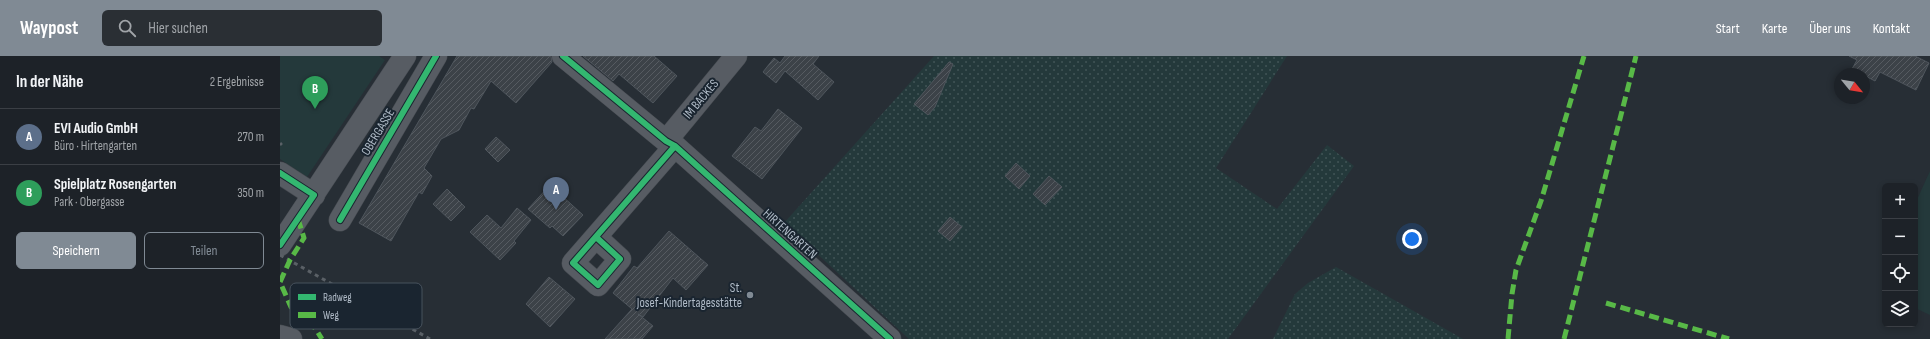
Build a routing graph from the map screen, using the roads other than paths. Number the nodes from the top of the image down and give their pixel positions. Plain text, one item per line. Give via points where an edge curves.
1 (436, 56) edge
2 (563, 56) edge
3 (736, 56) edge
4 (401, 57) edge
5 (671, 144) junction
6 (280, 173) edge
7 (314, 195) junction
8 (340, 220) dead end
9 (596, 237) dead end
10 (280, 245) edge
11 (280, 336) edge
12 (291, 339) edge
13 (890, 339) edge

1 - 8 street, OBERGASSE
2 - 5 street, HIRTENGARTEN
3 - 5 street, IM BACKES
4 - 7 street, OBERGASSE
5 - 9 street
5 - 13 street, HIRTENGARTEN
6 - 7 street
7 - 10 street, OBERGASSE
11 - 12 street

